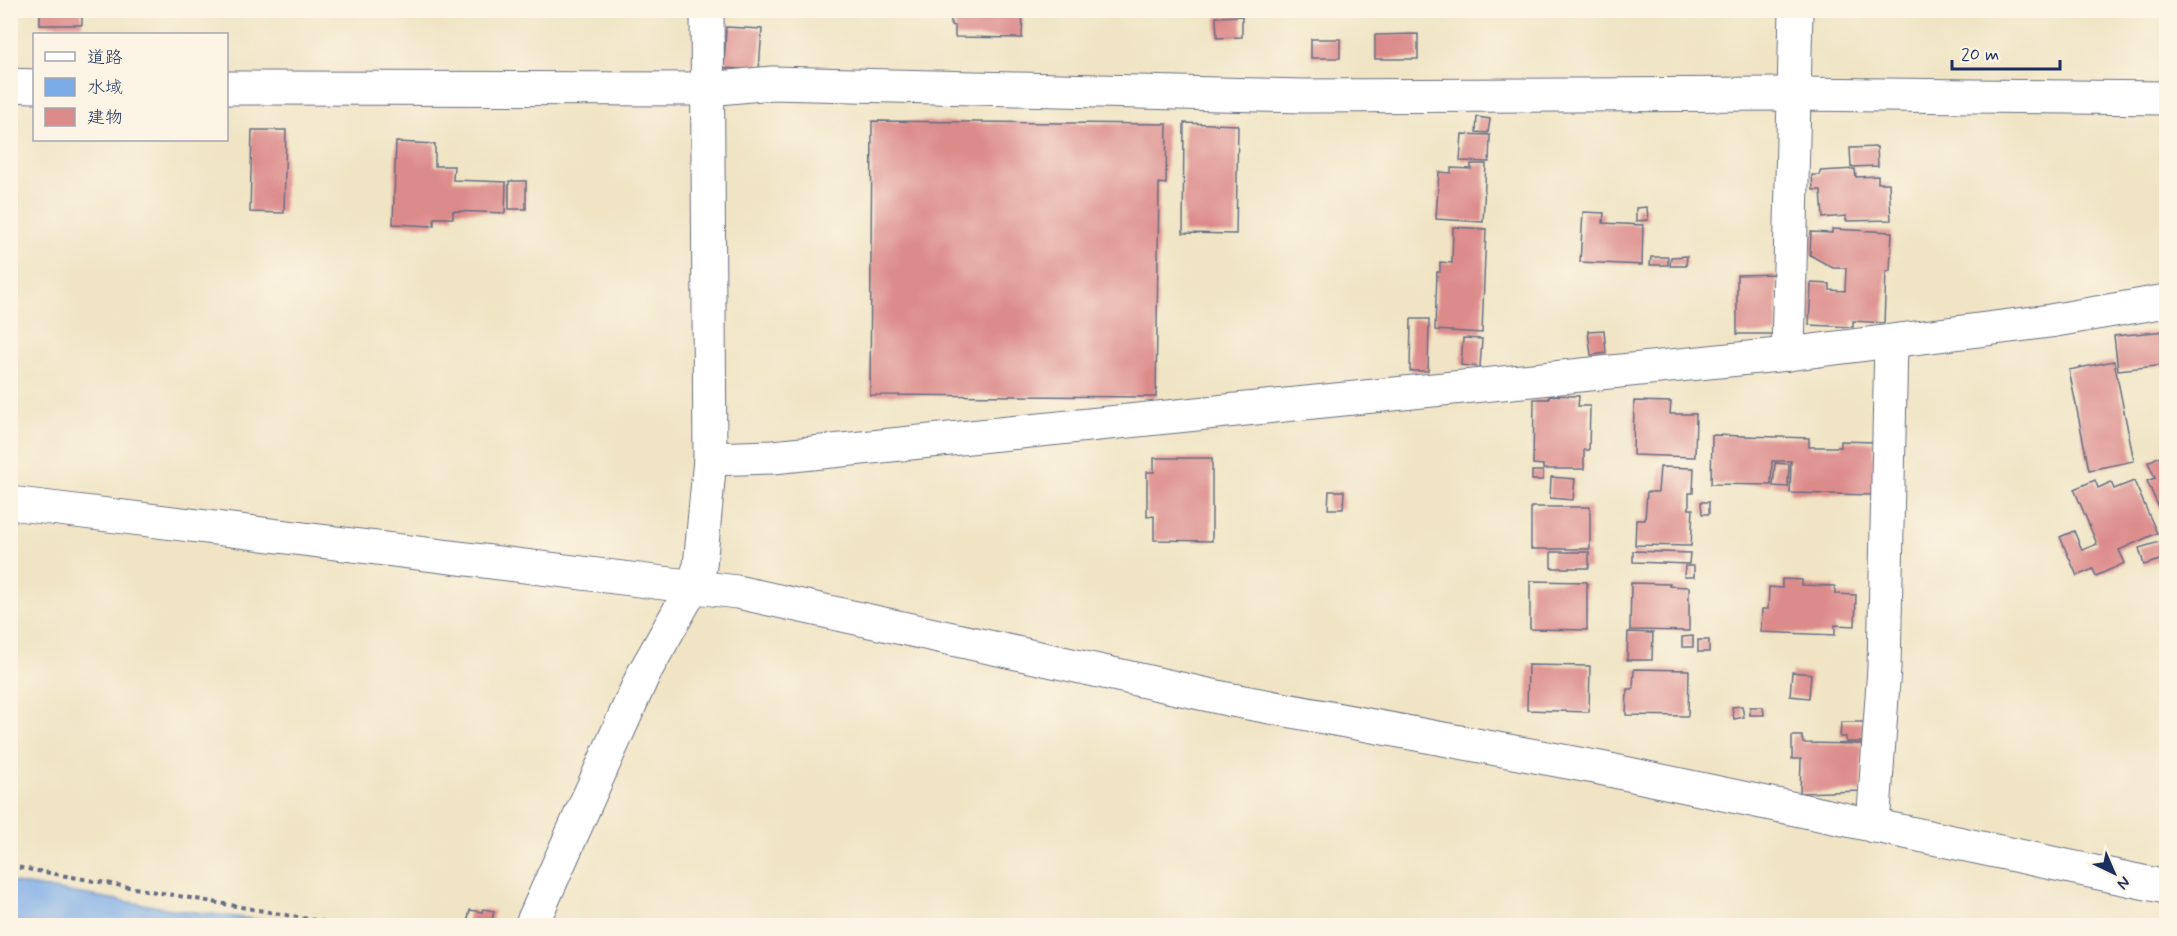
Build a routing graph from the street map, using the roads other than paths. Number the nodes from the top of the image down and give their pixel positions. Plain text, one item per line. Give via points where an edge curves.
1 (707, 10) edge
2 (1796, 10) edge
3 (10, 85) edge
4 (33, 86) edge
5 (228, 88) edge
6 (708, 88) junction
7 (1795, 94) junction
8 (2166, 98) edge
9 (2166, 301) edge
10 (1891, 342) junction
11 (1788, 354) junction
12 (710, 459) junction
13 (10, 503) edge
14 (692, 588) junction
15 (1873, 826) junction
16 (2166, 887) edge
17 (531, 926) edge

1 - 6 street
2 - 7 street
3 - 4 street
5 - 6 street
6 - 7 street via 772,83 1303,96
6 - 12 street
7 - 8 street
7 - 11 street
9 - 10 street
10 - 11 street
10 - 15 street via 1884,668
11 - 12 street via 773,457
12 - 14 street via 700,566
13 - 14 street
14 - 15 street via 737,592 1215,696 1600,768
14 - 17 street via 644,673
15 - 16 street

